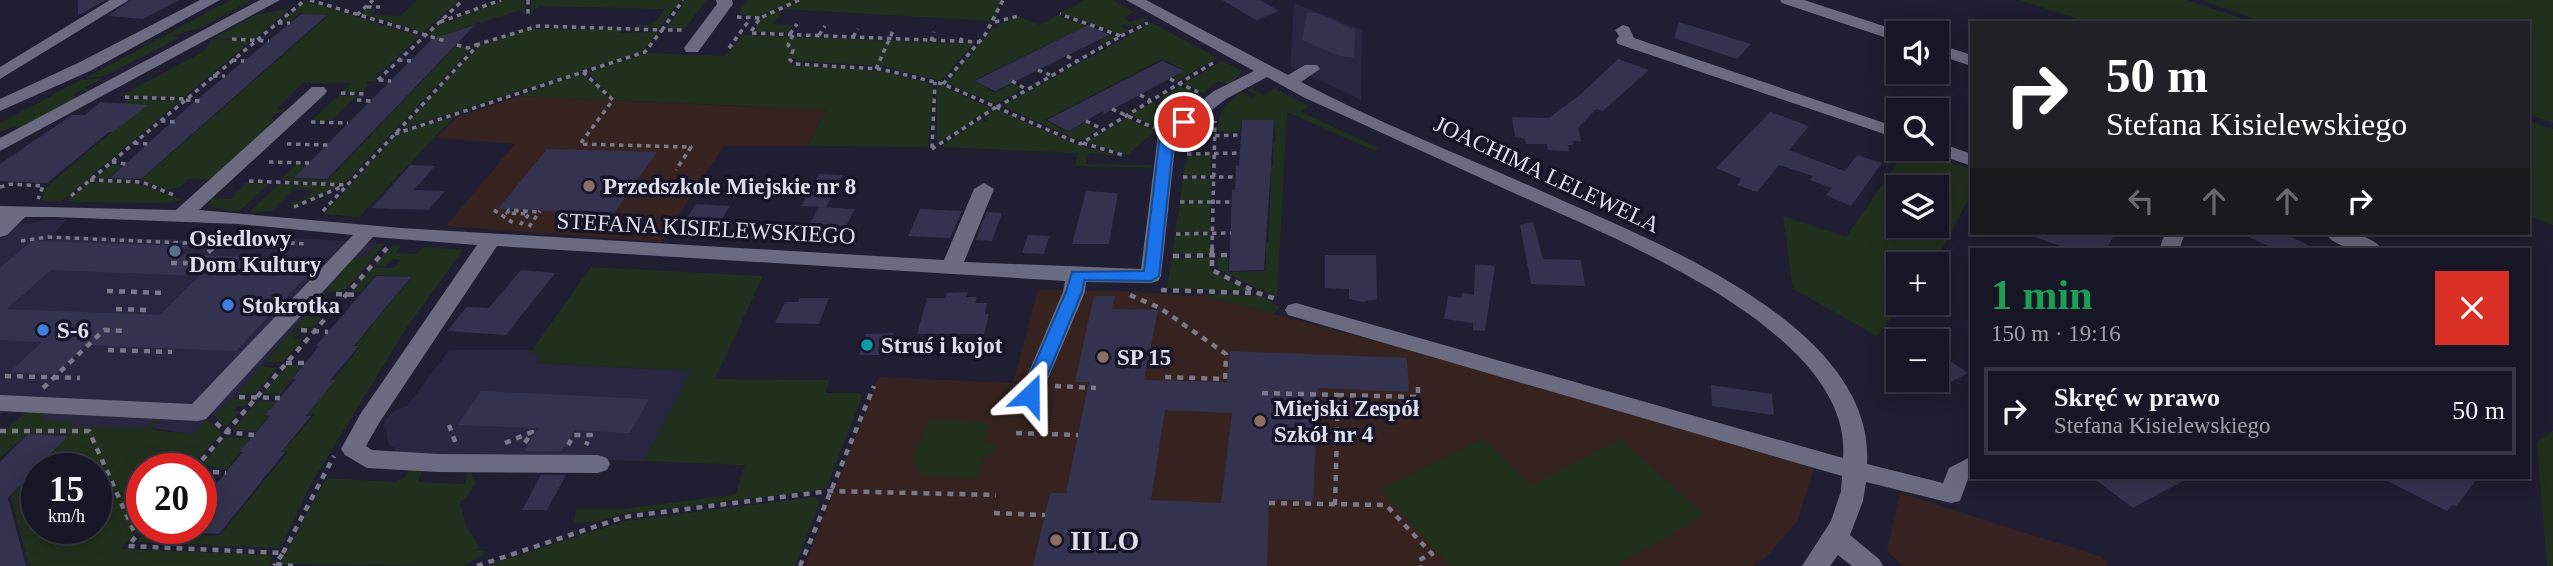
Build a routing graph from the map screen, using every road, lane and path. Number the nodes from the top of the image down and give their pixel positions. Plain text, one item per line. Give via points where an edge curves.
1 (121, 0) edge
2 (212, 0) edge
3 (272, 0) edge
4 (307, 0) edge
5 (373, 0) edge
6 (463, 0) edge
7 (501, 0) edge
8 (528, 0) edge
9 (683, 0) edge
10 (724, 0) edge
11 (799, 0) edge
12 (1003, 0) edge
13 (1134, 0) edge
14 (1788, 0) edge
15 (366, 7) junction
16 (380, 8) dead end
17 (528, 14) dead end
18 (1060, 14) dead end
19 (357, 15) junction
20 (1018, 16) dead end
21 (751, 18) dead end
22 (1153, 20) dead end
23 (277, 23) junction
24 (290, 23) dead end
25 (995, 23) junction
26 (436, 24) junction
27 (797, 24) dead end
28 (825, 26) dead end
29 (858, 29) dead end
30 (662, 30) junction
31 (1623, 30) dead end
32 (499, 31) dead end
33 (893, 31) dead end
34 (934, 32) dead end
35 (1886, 32) edge
36 (750, 33) junction
37 (739, 34) junction
38 (963, 34) dead end
39 (424, 35) junction
40 (503, 35) junction
41 (791, 35) junction
42 (818, 36) junction
43 (1121, 36) junction
44 (853, 37) junction
45 (888, 39) junction
46 (257, 40) junction
47 (269, 41) dead end
48 (445, 41) dead end
49 (931, 41) junction
50 (960, 42) junction
51 (1095, 42) dead end
52 (980, 43) junction
53 (479, 44) junction
54 (457, 45) dead end
55 (1104, 46) junction
56 (692, 48) dead end
57 (729, 48) dead end
58 (1949, 53) edge
59 (1067, 56) dead end
60 (1222, 58) dead end
61 (232, 60) junction
62 (397, 60) junction
63 (1970, 60) edge
64 (244, 61) dead end
65 (411, 61) dead end
66 (1077, 61) junction
67 (875, 69) junction
68 (1311, 69) dead end
69 (1038, 70) dead end
70 (1266, 71) junction
71 (583, 72) junction
72 (0, 74) edge
73 (213, 76) junction
74 (225, 76) dead end
75 (1051, 76) junction
76 (1170, 79) dead end
77 (391, 80) dead end
78 (935, 82) junction
79 (1012, 82) dead end
80 (1288, 82) junction
81 (943, 83) junction
82 (1179, 83) junction
83 (1027, 89) junction
84 (318, 91) dead end
85 (341, 93) dead end
86 (364, 94) dead end
87 (1140, 94) dead end
88 (116, 97) dead end
89 (185, 100) junction
90 (358, 100) dead end
91 (1151, 100) junction
92 (200, 101) dead end
93 (371, 101) dead end
94 (0, 106) edge
95 (996, 107) junction
96 (1112, 109) dead end
97 (1220, 109) dead end
98 (1126, 115) junction
99 (160, 121) junction
100 (1086, 121) dead end
101 (176, 122) dead end
102 (311, 122) dead end
103 (348, 123) dead end
104 (1103, 129) junction
105 (1886, 130) edge
106 (395, 134) junction
107 (1167, 135) junction
108 (1214, 135) junction
109 (1242, 135) dead end
110 (1192, 136) dead end
111 (133, 143) junction
112 (1082, 143) junction
113 (149, 144) dead end
114 (287, 144) dead end
115 (0, 145) edge
116 (328, 145) dead end
117 (1949, 152) edge
118 (1214, 153) junction
119 (1239, 153) dead end
120 (1187, 154) dead end
121 (1126, 156) dead end
122 (1970, 159) edge
123 (111, 162) junction
124 (269, 162) dead end
125 (126, 163) dead end
126 (309, 163) dead end
127 (676, 170) dead end
128 (1183, 177) dead end
129 (1214, 177) junction
130 (1235, 177) dead end
131 (90, 180) junction
132 (249, 181) dead end
133 (346, 185) junction
134 (0, 187) edge
135 (984, 189) dead end
136 (1180, 202) dead end
137 (1215, 202) junction
138 (1232, 202) dead end
139 (62, 203) dead end
140 (19, 208) edge
141 (184, 208) junction
142 (289, 210) dead end
143 (310, 224) junction
144 (530, 225) dead end
145 (519, 226) dead end
146 (369, 230) junction
147 (0, 231) edge
148 (1214, 233) junction
149 (1231, 233) dead end
150 (1175, 234) dead end
151 (2339, 235) edge
152 (491, 240) junction
153 (21, 242) dead end
154 (392, 242) dead end
155 (2368, 248) edge
156 (1214, 255) junction
157 (1229, 255) dead end
158 (1172, 256) dead end
159 (171, 263) dead end
160 (951, 268) junction
161 (1077, 275) junction
162 (107, 290) dead end
163 (165, 293) dead end
164 (1258, 293) dead end
165 (324, 294) dead end
166 (347, 294) junction
167 (360, 295) dead end
168 (1128, 295) dead end
169 (116, 309) dead end
170 (147, 310) dead end
171 (1296, 310) dead end
172 (292, 329) dead end
173 (128, 331) dead end
174 (315, 331) junction
175 (328, 332) dead end
176 (108, 350) dead end
177 (172, 352) dead end
178 (286, 363) junction
179 (305, 363) dead end
180 (5, 376) dead end
181 (55, 377) junction
182 (80, 377) dead end
183 (1164, 377) dead end
184 (1418, 384) dead end
185 (874, 386) dead end
186 (1096, 387) dead end
187 (1032, 390) joint
188 (38, 392) dead end
189 (1262, 393) dead end
190 (1338, 395) junction
191 (234, 396) dead end
192 (256, 398) junction
193 (280, 398) dead end
194 (0, 403) edge
195 (208, 417) dead end
196 (449, 425) dead end
197 (0, 431) edge
198 (226, 432) junction
199 (1016, 433) dead end
200 (254, 435) dead end
201 (1078, 435) dead end
202 (459, 452) dead end
203 (208, 453) edge
204 (598, 464) dead end
205 (1970, 466) edge
206 (217, 472) edge
207 (1857, 472) junction
208 (226, 473) dead end
209 (829, 491) junction
210 (996, 495) dead end
211 (1269, 503) dead end
212 (1335, 505) junction
213 (994, 513) dead end
214 (126, 514) edge
215 (1045, 515) dead end
216 (1836, 538) junction
217 (130, 544) edge
218 (274, 565) edge
219 (1817, 565) edge
220 (293, 566) edge
221 (477, 566) edge
222 (800, 566) edge
223 (1420, 566) edge
224 (1870, 566) edge

1 - 72 street
2 - 94 street
3 - 115 street
4 - 19 path
4 - 23 path
5 - 15 path
6 - 26 path
7 - 26 path
8 - 17 path
9 - 30 path
10 - 56 street
11 - 36 path via 760,18
12 - 25 path
13 - 70 street, JOACHIMA LELEWELA
14 - 35 street
15 - 16 path
15 - 19 path
18 - 43 path
19 - 39 path
20 - 25 path
21 - 37 path
22 - 43 path
23 - 24 path
23 - 46 path
25 - 52 path
26 - 39 path
27 - 41 path
28 - 42 path
29 - 44 path
30 - 40 path via 527,25
30 - 71 path via 645,52
31 - 105 street via 1627,36 1623,40
32 - 40 path
33 - 45 path
34 - 49 path
36 - 37 path
36 - 41 path
37 - 57 path
38 - 50 path
39 - 48 path
39 - 62 path
40 - 53 path
41 - 42 path
41 - 67 path via 790,60 795,64
42 - 44 path
43 - 55 path
44 - 45 path
45 - 49 path
45 - 67 path
46 - 47 path
46 - 61 path
49 - 50 path
50 - 52 path
51 - 55 path
52 - 81 path
53 - 54 path
53 - 106 path
55 - 66 path
58 - 63 street
59 - 66 path
60 - 82 path
61 - 64 path
61 - 73 path
62 - 65 path
62 - 77 path via 378,80
66 - 75 path
67 - 78 path
68 - 80 street
69 - 75 path
70 - 80 street, JOACHIMA LELEWELA
70 - 107 street via 1220,95
71 - 106 path
71 - 127 path via 613,100 580,144 691,148
73 - 74 path
73 - 89 path
75 - 83 path
76 - 82 path
78 - 81 path
78 - 95 path via 932,149
79 - 83 path
80 - 207 street, JOACHIMA LELEWELA via 1657,251 1767,316 1817,360 1848,408
81 - 95 path
82 - 91 path
83 - 95 path
84 - 141 street
85 - 86 path
87 - 91 path
88 - 89 path
89 - 92 path
89 - 99 path
90 - 93 path
91 - 98 path
95 - 112 path
96 - 98 path
97 - 108 path
98 - 104 path
98 - 107 path
99 - 101 path
99 - 111 path
100 - 104 path
102 - 103 path
104 - 112 path
106 - 133 path
107 - 161 street, STEFANA KISIELEWSKIEGO via 1151,276
108 - 109 path
108 - 110 path
108 - 118 path
111 - 113 path
111 - 123 path
112 - 121 path
114 - 116 path
117 - 122 street
118 - 119 path
118 - 120 path
118 - 129 path
123 - 125 path
123 - 131 path
124 - 126 path
128 - 129 path
129 - 130 path
129 - 137 path
131 - 139 path
131 - 141 path via 142,182
132 - 133 path
133 - 142 path
133 - 143 path
134 - 140 path via 43,186
135 - 160 street
136 - 137 path
137 - 138 path
137 - 148 path
140 - 141 street, STEFANA KISIELEWSKIEGO
140 - 147 street
141 - 143 street, STEFANA KISIELEWSKIEGO
143 - 146 street, STEFANA KISIELEWSKIEGO
144 - 145 path via 540,211 509,210 507,213 528,214
146 - 152 street, STEFANA KISIELEWSKIEGO
146 - 194 street via 198,414
148 - 149 path
148 - 150 path
148 - 156 path
151 - 155 street
152 - 160 street, STEFANA KISIELEWSKIEGO
152 - 204 street via 353,449 367,459
153 - 159 path via 36,237 186,243 222,239 198,262
154 - 166 path
156 - 157 path
156 - 158 path
156 - 164 path via 1212,270
160 - 161 street, STEFANA KISIELEWSKIEGO
161 - 187 street
162 - 163 path
165 - 166 path
166 - 167 path
166 - 174 path
168 - 183 path via 1160,309 1226,354 1225,379
169 - 170 path
171 - 207 street
172 - 174 path
173 - 181 path via 104,330
174 - 175 path
174 - 178 path
176 - 177 path
178 - 179 path
178 - 192 path
180 - 181 path
181 - 182 path
181 - 188 path
184 - 190 path via 1418,397
185 - 209 path
186 - 187 path
189 - 190 path
190 - 212 path
191 - 192 path
192 - 193 path
192 - 198 path
195 - 198 path
196 - 202 path
197 - 214 path via 89,431
198 - 200 path
198 - 203 path
199 - 201 path
205 - 207 street via 1958,474 1951,494
206 - 208 path
207 - 216 street via 1846,520
209 - 210 path
209 - 221 path via 624,517
209 - 222 path
211 - 212 path
212 - 223 path via 1387,505 1432,554 1419,560
213 - 215 path
216 - 219 street
216 - 224 street
217 - 218 path via 283,553
218 - 220 path

